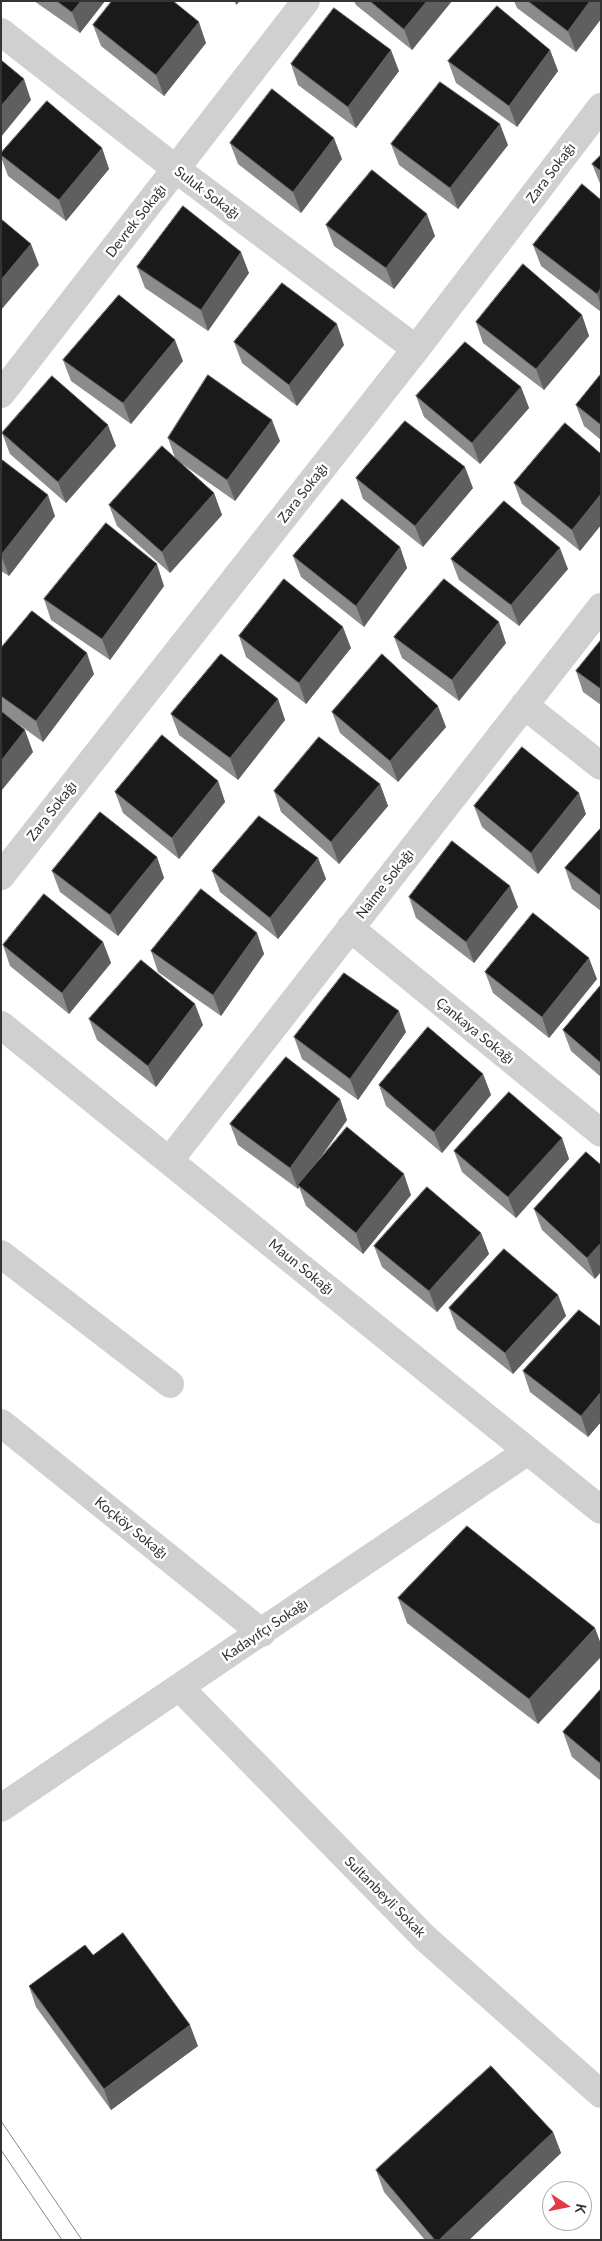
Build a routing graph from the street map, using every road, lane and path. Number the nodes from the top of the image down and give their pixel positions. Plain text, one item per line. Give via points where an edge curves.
1 (306, 1) edge
2 (1, 32) edge
3 (601, 108) edge
4 (176, 169) junction
5 (416, 349) junction
6 (2, 390) edge
7 (601, 607) edge
8 (524, 705) junction
9 (601, 766) edge
10 (1, 876) edge
11 (350, 928) junction
12 (1, 1025) edge
13 (601, 1133) edge
14 (169, 1161) junction
15 (1, 1254) edge
16 (170, 1384) dead end
17 (1, 1423) edge
18 (528, 1451) junction
19 (601, 1510) edge
20 (262, 1633) junction
21 (180, 1688) junction
22 (1, 1808) edge
23 (601, 2094) edge

1 - 4 street, Devrek Sokağı
2 - 4 street, Suluk Sokağı
3 - 5 street, Zara Sokağı
4 - 5 street, Suluk Sokağı
4 - 6 street, Devrek Sokağı
5 - 10 street, Zara Sokağı
7 - 8 street, Naime Sokağı
8 - 9 street
8 - 11 street, Naime Sokağı
11 - 13 street, Çankaya Sokağı
11 - 14 street, Naime Sokağı
12 - 14 street, Maun Sokağı
14 - 18 street, Maun Sokağı
15 - 16 street
17 - 20 street, Koçköy Sokağı
18 - 19 street, Maun Sokağı
18 - 20 street, Kadayıfçı Sokağı
20 - 21 street, Kadayıfçı Sokağı
21 - 22 street, Kadayıfçı Sokağı
21 - 23 street, Sultanbeyli Sokak via 425,1938

